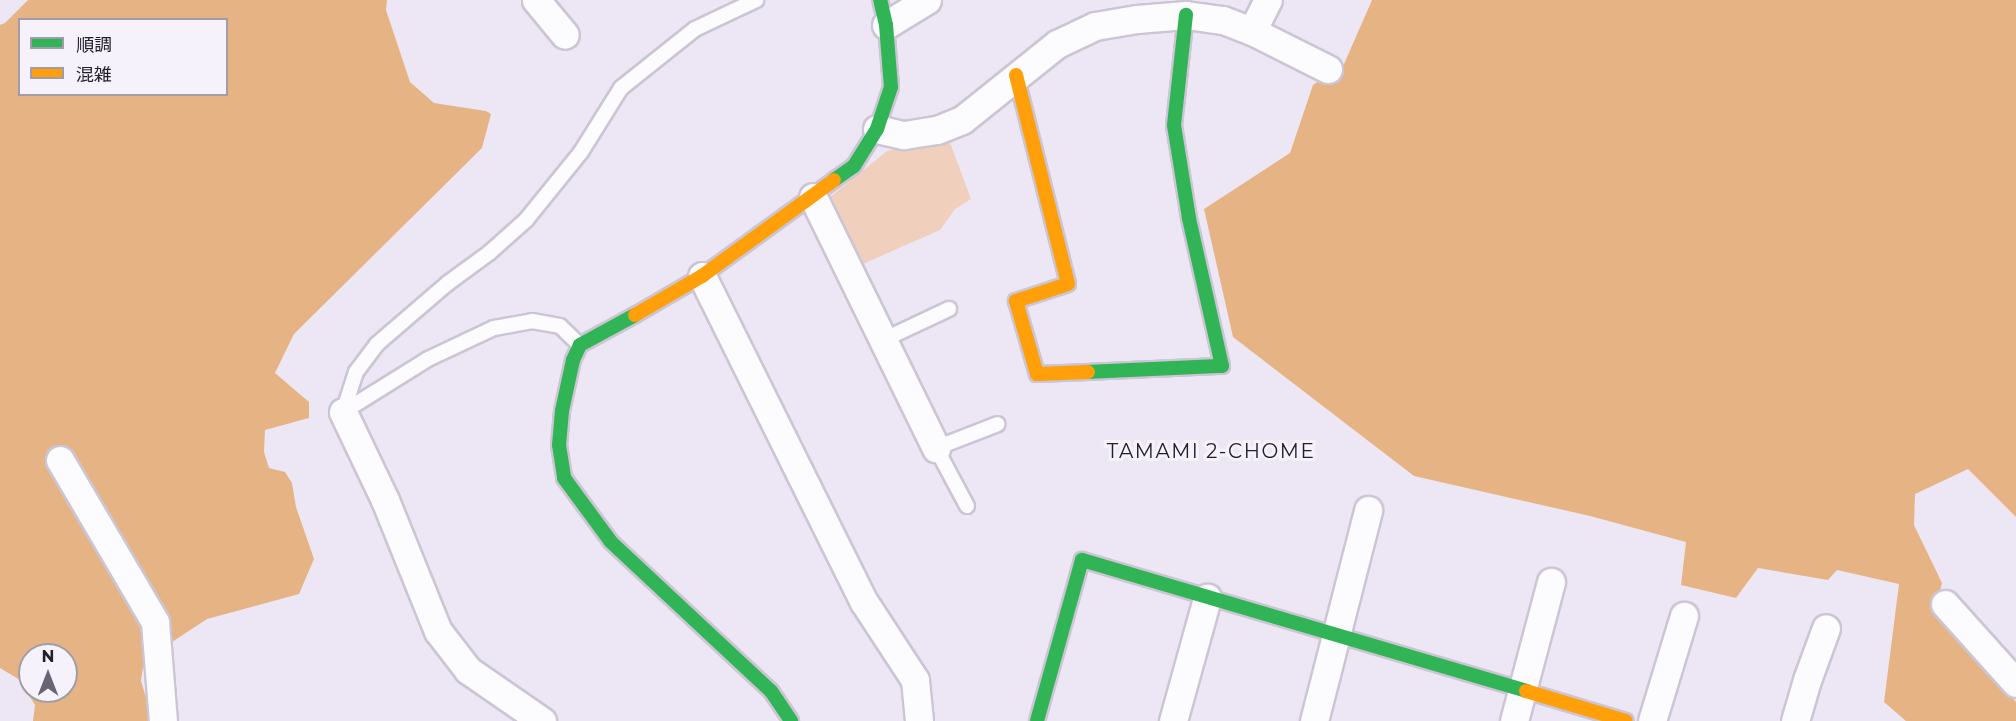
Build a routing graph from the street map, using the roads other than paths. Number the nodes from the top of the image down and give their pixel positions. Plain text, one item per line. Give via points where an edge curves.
1 (756, 0) edge
2 (927, 0) edge
3 (1268, 0) edge
4 (543, 2) edge
5 (883, 12) edge
6 (1186, 15) junction
7 (1252, 31) junction
8 (565, 35) dead end
9 (1328, 69) dead end
10 (1016, 75) junction
11 (877, 129) junction
12 (813, 197) junction
13 (702, 276) junction
14 (949, 309) dead end
15 (883, 340) junction
16 (580, 345) junction
17 (343, 412) junction
18 (998, 424) dead end
19 (936, 448) junction
20 (60, 460) dead end
21 (967, 506) dead end
22 (1368, 510) dead end
23 (1551, 582) dead end
24 (1207, 598) junction
25 (1944, 604) dead end
26 (1684, 616) dead end
27 (1826, 628) dead end
28 (1337, 636) junction
29 (2016, 683) edge
30 (1524, 691) junction
31 (164, 721) edge
32 (542, 721) edge
33 (791, 721) edge
34 (919, 721) edge
35 (1036, 721) edge
36 (1173, 721) edge
37 (1314, 721) edge
38 (1514, 721) edge
39 (1626, 721) edge
40 (1652, 721) edge
41 (1795, 721) edge

1 - 17 lane via 695,29 621,88 581,152 526,220 377,344 356,372
2 - 5 street
3 - 7 street
4 - 8 street
5 - 11 street via 891,87
6 - 7 street via 1223,20
6 - 10 street via 1095,26 1057,44
6 - 10 street via 1173,125 1222,366 1037,374 1016,301 1068,284
7 - 9 street
10 - 11 street via 962,120 937,130 904,135
11 - 12 street via 854,166
12 - 13 street
12 - 15 street
13 - 16 street
13 - 34 street via 864,602 915,680
14 - 15 lane
15 - 19 street
16 - 17 lane via 560,326 532,321 494,328 428,359
16 - 33 street via 562,411 559,445 564,478 611,542 771,691
17 - 32 street via 385,501 438,632 468,670
18 - 19 lane
19 - 21 lane
20 - 31 street via 155,622
22 - 28 street
23 - 30 street
24 - 28 street
24 - 35 street via 1082,560
24 - 36 street
25 - 29 street
26 - 40 street
27 - 41 street
28 - 30 street
28 - 37 street
30 - 38 street
30 - 39 street

